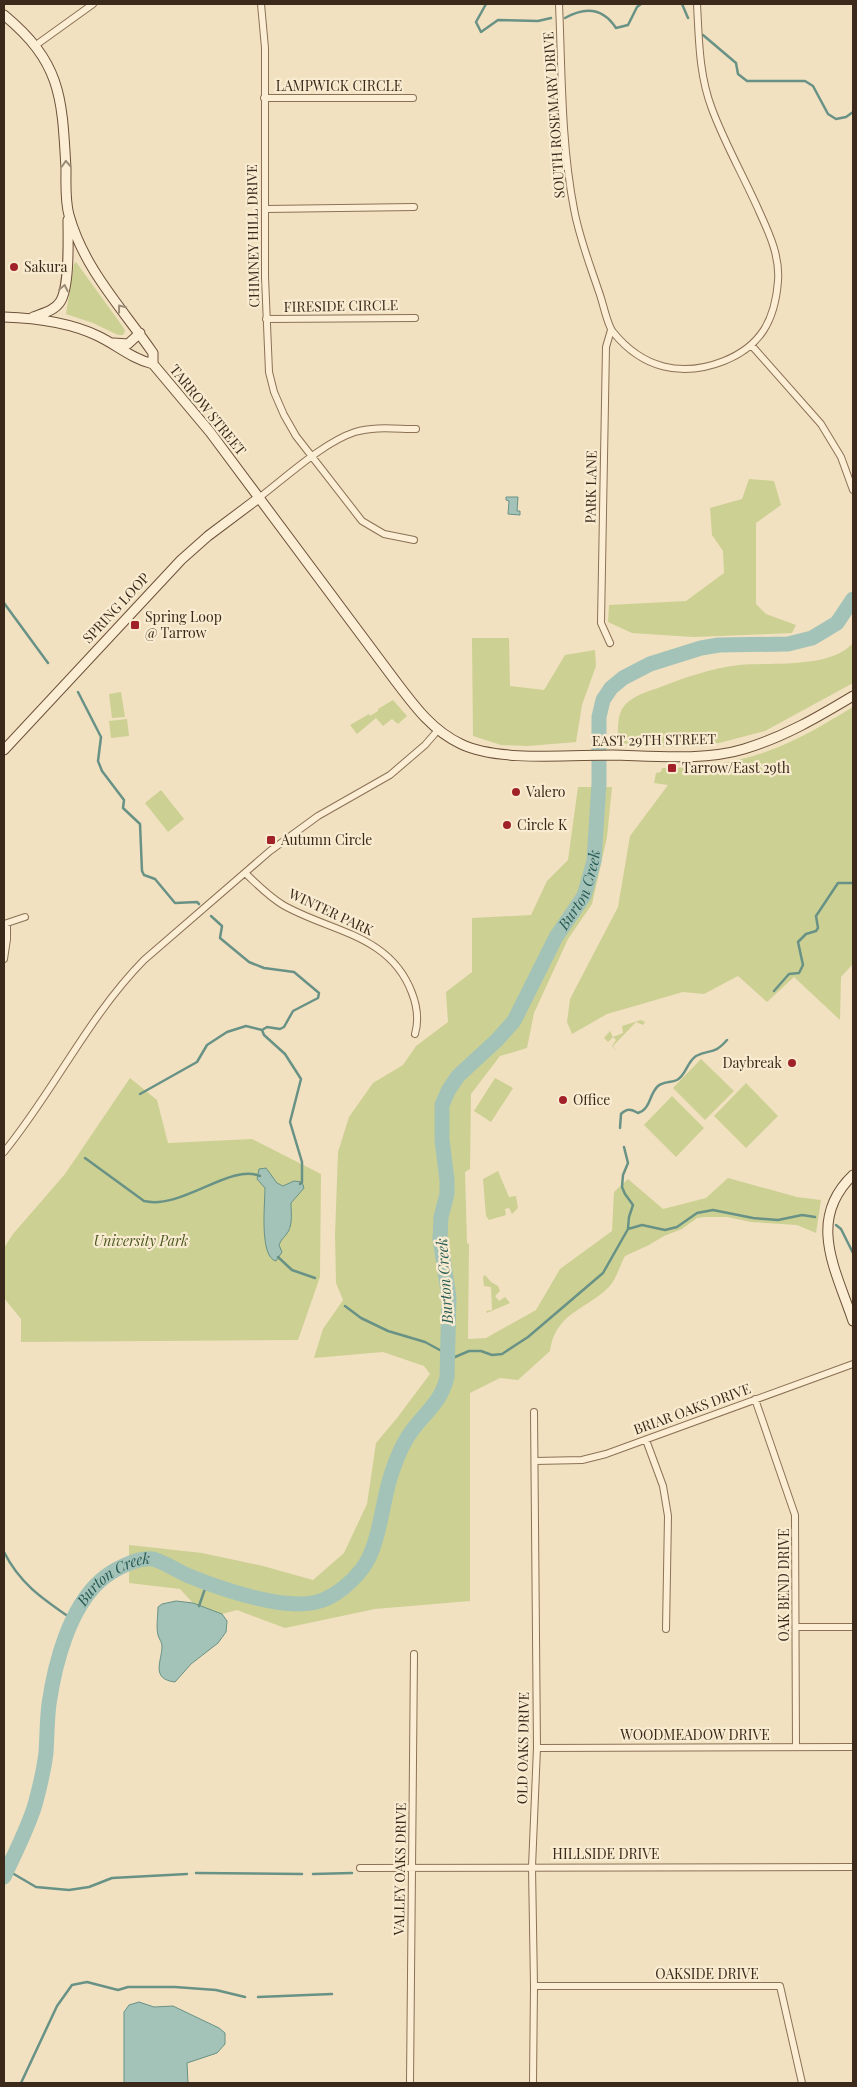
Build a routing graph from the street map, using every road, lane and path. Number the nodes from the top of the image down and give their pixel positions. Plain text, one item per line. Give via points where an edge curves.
1 (93, 4) edge
2 (261, 4) edge
3 (559, 4) edge
4 (697, 4) edge
5 (4, 15) edge
6 (36, 45) junction
7 (264, 98) junction
8 (413, 98) dead end
9 (414, 207) dead end
10 (266, 208) junction
11 (68, 213) junction
12 (4, 317) edge
13 (30, 318) junction
14 (415, 318) dead end
15 (266, 320) junction
16 (611, 330) junction
17 (140, 333) junction
18 (111, 342) junction
19 (752, 346) junction
20 (153, 364) junction
21 (416, 429) dead end
22 (312, 458) junction
23 (853, 490) edge
24 (260, 498) junction
25 (414, 540) dead end
26 (610, 643) dead end
27 (853, 696) edge
28 (438, 730) junction
29 (473, 749) joint
30 (4, 750) edge
31 (245, 872) junction
32 (25, 917) dead end
33 (5, 924) edge
34 (4, 959) edge
35 (415, 1034) dead end
36 (4, 1152) edge
37 (853, 1175) edge
38 (853, 1321) edge
39 (853, 1364) edge
40 (755, 1400) junction
41 (534, 1412) dead end
42 (646, 1440) junction
43 (535, 1461) junction
44 (797, 1626) junction
45 (853, 1627) edge
46 (666, 1629) dead end
47 (414, 1654) dead end
48 (796, 1746) junction
49 (853, 1747) edge
50 (537, 1748) junction
51 (532, 1867) junction
52 (853, 1867) edge
53 (360, 1868) dead end
54 (412, 1868) junction
55 (534, 1986) junction
56 (410, 2083) edge
57 (532, 2083) edge
58 (802, 2083) edge

1 - 6 street
2 - 7 street, CHIMNEY HILL DRIVE via 265,48
3 - 16 street, SOUTH ROSEMARY DRIVE via 568,177 576,219
4 - 19 street via 700,63 712,111 770,235 777,259 778,279 773,309
5 - 6 main road, TARROW STREET
11 -> 6 main road, TARROW STREET via 61,101 51,71
7 - 8 street, LAMPWICK CIRCLE
7 - 10 street, CHIMNEY HILL DRIVE
9 - 10 street
10 - 15 street, CHIMNEY HILL DRIVE
13 -> 11 main road via 52,310 61,302 67,274
17 -> 11 main road, TARROW STREET via 95,274
12 - 13 main road
13 - 18 main road via 78,327
14 - 15 street, FIRESIDE CIRCLE
15 - 22 street, CHIMNEY HILL DRIVE via 269,372 274,392 284,415
16 - 19 street, SOUTH ROSEMARY DRIVE via 641,358 678,370 709,366
16 - 26 street, PARK LANE via 606,347 601,623
17 - 18 main road via 128,344
17 - 20 main road, TARROW STREET via 153,353
18 - 20 main road via 139,361
19 - 23 street via 821,424 841,457
20 - 24 main road, TARROW STREET
21 - 22 street via 356,432 334,442
22 - 24 street
22 - 25 street, CHIMNEY HILL DRIVE via 362,521 384,534
24 - 28 main road, TARROW STREET via 394,679
24 - 30 main road, SPRING LOOP via 181,560
27 - 29 main road, EAST 29TH STREET via 789,733 742,750 702,755 617,756 513,755
28 - 29 main road, TARROW STREET
28 - 31 street via 390,775 297,830
31 - 35 street, WINTER PARK via 284,905 354,934 383,953 408,982 418,1022
31 - 36 street via 128,976 95,1018
32 - 33 street
33 - 34 street
37 - 38 main road via 836,1197 826,1230 831,1257
39 - 40 street, BRIAR OAKS DRIVE
40 - 42 street, BRIAR OAKS DRIVE
40 - 44 street, OAK BEND DRIVE via 795,1515
41 - 43 street, OLD OAKS DRIVE
42 - 43 street, BRIAR OAKS DRIVE via 582,1460
42 - 46 street via 666,1499 668,1516
43 - 50 street, OLD OAKS DRIVE
44 - 45 street
44 - 48 street, OAK BEND DRIVE
47 - 54 street, VALLEY OAKS DRIVE
48 - 49 street, WOODMEADOW DRIVE
48 - 50 street, WOODMEADOW DRIVE
50 - 51 street, OLD OAKS DRIVE
51 - 52 street, HILLSIDE DRIVE
51 - 54 street, HILLSIDE DRIVE
51 - 55 street, OLD OAKS DRIVE
53 - 54 street, HILLSIDE DRIVE
54 - 56 street, VALLEY OAKS DRIVE
55 - 57 street, OLD OAKS DRIVE
55 - 58 street, OAKSIDE DRIVE via 780,1986

